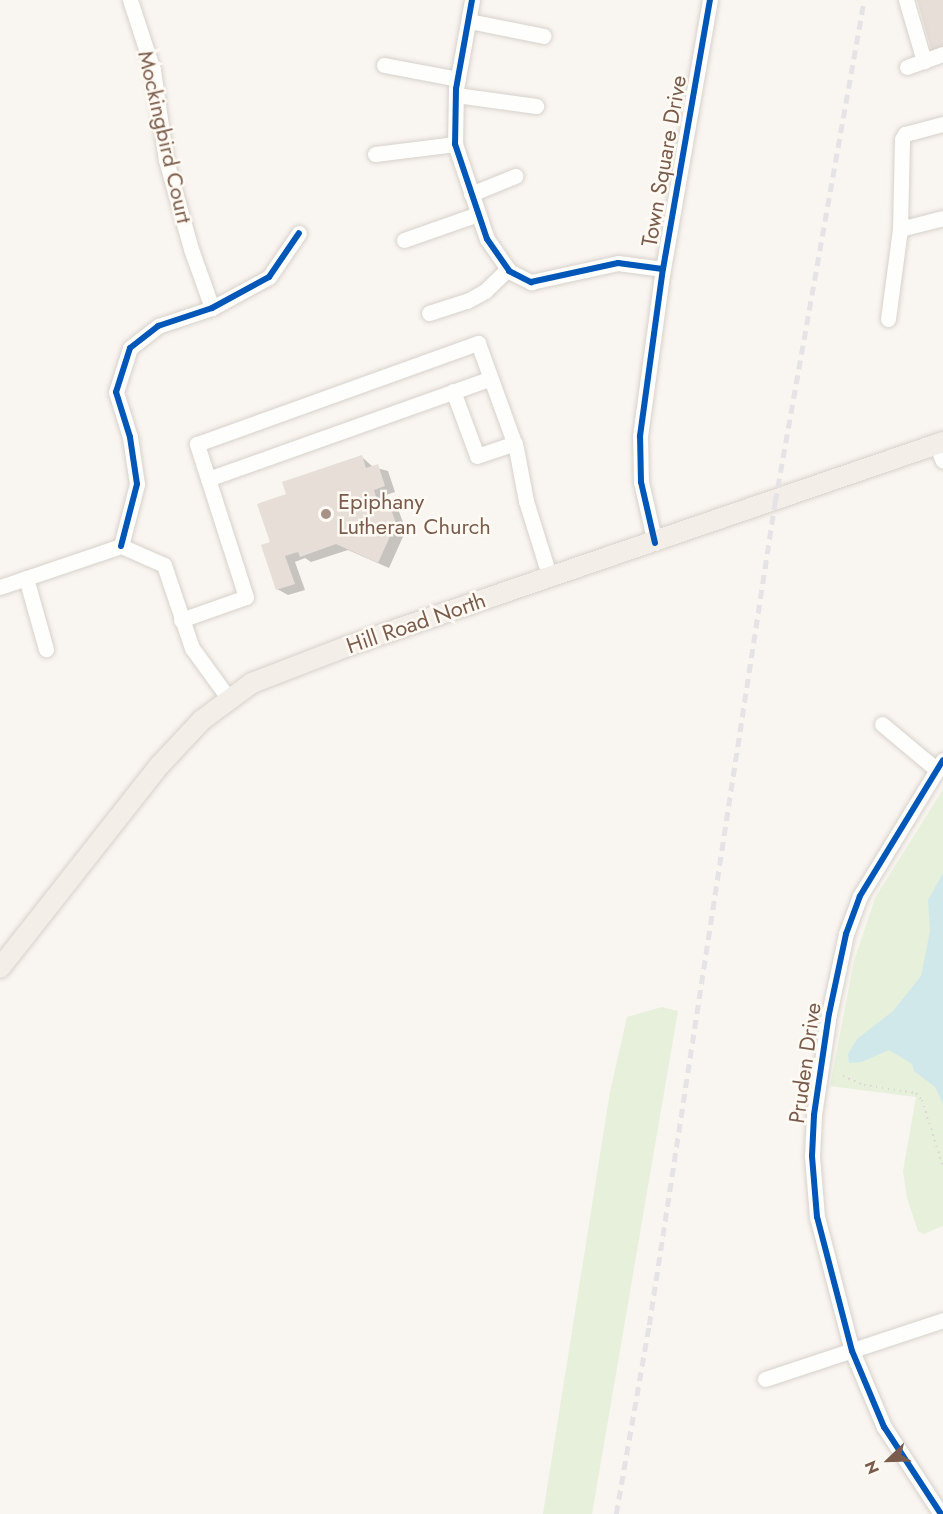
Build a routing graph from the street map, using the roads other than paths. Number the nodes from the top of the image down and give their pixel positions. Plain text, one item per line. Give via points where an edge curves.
1 (130, 0) edge
2 (472, 0) edge
3 (710, 0) edge
4 (906, 0) edge
5 (469, 21) junction
6 (544, 36) dead end
7 (943, 54) edge
8 (924, 61) junction
9 (384, 65) dead end
10 (907, 67) dead end
11 (458, 79) junction
12 (456, 95) junction
13 (536, 106) dead end
14 (943, 124) edge
15 (454, 144) junction
16 (375, 154) dead end
17 (515, 176) dead end
18 (471, 194) junction
19 (478, 214) junction
20 (943, 218) edge
21 (900, 229) junction
22 (299, 233) dead end
23 (404, 240) dead end
24 (663, 269) junction
25 (507, 270) junction
26 (212, 308) junction
27 (429, 313) dead end
28 (888, 319) dead end
29 (490, 378) junction
30 (453, 391) junction
31 (514, 443) junction
32 (941, 449) edge
33 (208, 479) junction
34 (655, 543) junction
35 (121, 546) junction
36 (26, 578) junction
37 (550, 578) junction
38 (0, 587) edge
39 (181, 620) junction
40 (46, 649) dead end
41 (229, 699) junction
42 (882, 724) dead end
43 (940, 765) edge
44 (0, 968) edge
45 (943, 1320) edge
46 (852, 1351) junction
47 (765, 1379) dead end
48 (941, 1513) edge

1 - 26 street, Mockingbird Court via 153,70 166,160
2 - 5 street
3 - 24 street, Town Square Drive
4 - 8 street
5 - 6 street
5 - 11 street
7 - 8 street
8 - 10 street
9 - 11 street
11 - 12 street
12 - 13 street
12 - 15 street
14 - 21 street via 905,134 902,139
15 - 16 street
15 - 18 street
17 - 18 street
18 - 19 street
19 - 23 street
19 - 25 street via 487,239
20 - 21 street
21 - 28 street
22 - 26 street via 269,277
24 - 25 street via 618,263 531,282
24 - 34 street, Town Square Drive via 645,384 639,458
25 - 27 street via 467,302
26 - 35 street via 158,326 130,348 116,392 130,437 137,484
29 - 30 street
29 - 31 street
29 - 33 street via 478,343 196,444
30 - 31 street via 477,456
30 - 33 street
31 - 37 street via 526,501
32 - 34 main road, Hill Road North
33 - 39 street via 246,597
34 - 37 main road, Hill Road North
35 - 36 street
35 - 39 street via 164,565
36 - 38 street
36 - 40 street
37 - 41 main road, Hill Road North via 290,667
39 - 41 street via 202,666
41 - 44 main road, Hill Road North via 160,765
42 - 43 street
43 - 46 street, Pruden Drive via 854,911 836,974 814,1115 817,1217
45 - 46 street
46 - 47 street
46 - 48 street, Pruden Drive via 884,1427

